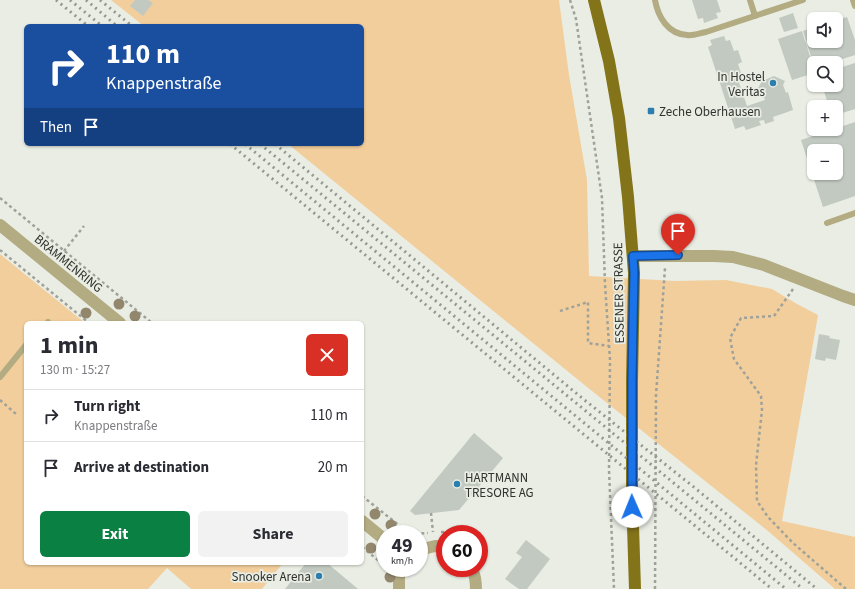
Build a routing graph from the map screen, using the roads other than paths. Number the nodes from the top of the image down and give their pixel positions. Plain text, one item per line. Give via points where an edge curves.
1 (594, 0) edge
2 (655, 0) edge
3 (750, 0) edge
4 (803, 0) edge
5 (853, 0) edge
6 (855, 6) edge
7 (755, 16) junction
8 (855, 213) edge
9 (827, 223) dead end
10 (0, 225) edge
11 (633, 256) junction
12 (855, 300) edge
13 (118, 321) edge
14 (24, 347) edge
15 (0, 376) edge
16 (364, 523) edge
17 (376, 533) edge
18 (399, 577) edge
19 (475, 577) edge
20 (400, 589) edge
21 (476, 589) edge
22 (635, 589) edge

1 - 11 main road, ESSENER STRASSE via 609,60 619,118
2 - 7 lane via 658,14 665,24 672,30 686,35 706,32
3 - 7 lane
4 - 7 lane
5 - 6 lane
8 - 9 lane
10 - 13 street, BRAMMENRING
11 - 12 street via 733,258 764,265
11 - 22 main road, ESSENER STRASSE via 632,494
14 - 15 lane
16 - 17 street
18 - 20 street
19 - 21 street

